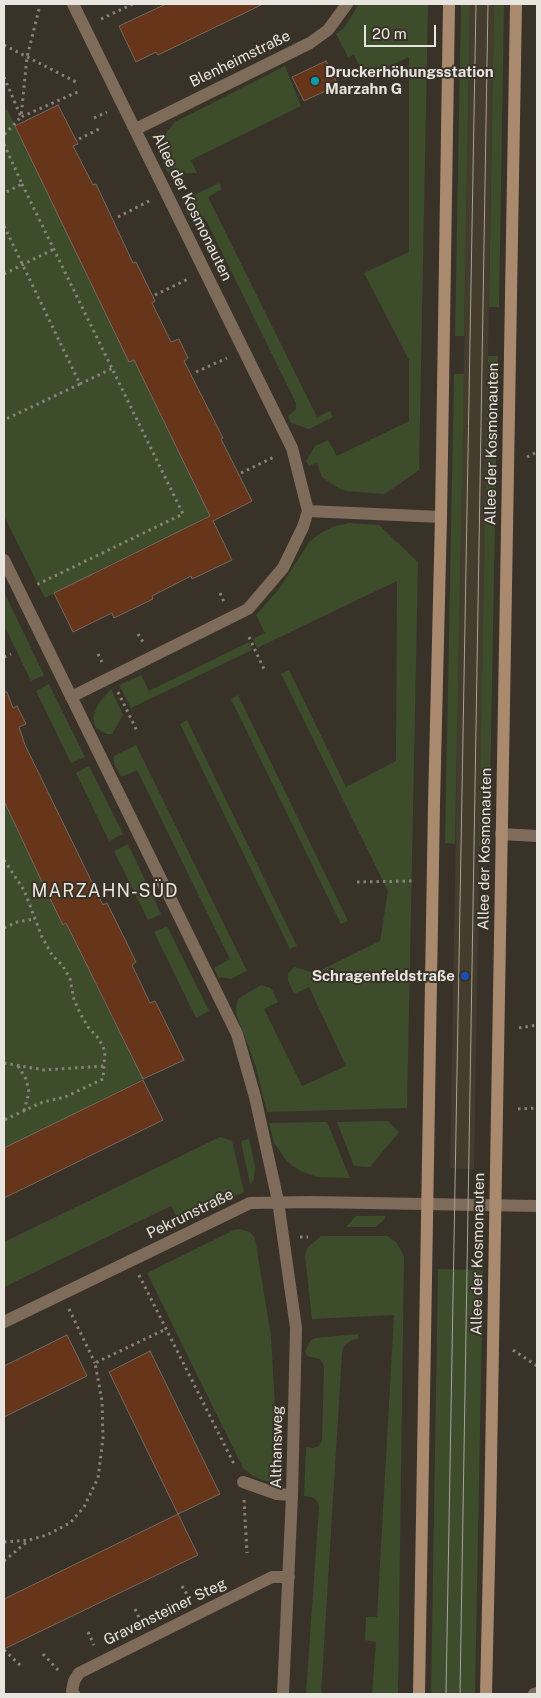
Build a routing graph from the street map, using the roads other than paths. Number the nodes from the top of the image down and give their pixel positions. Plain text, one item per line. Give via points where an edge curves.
1 (73, 4) edge
2 (347, 4) edge
3 (449, 4) edge
4 (516, 4) edge
5 (136, 128) junction
6 (308, 511) junction
7 (441, 517) junction
8 (4, 560) edge
9 (71, 697) junction
10 (501, 834) junction
11 (537, 836) edge
12 (278, 1202) junction
13 (428, 1204) junction
14 (495, 1206) junction
15 (537, 1206) edge
16 (4, 1322) edge
17 (243, 1482) road end
18 (292, 1495) junction
19 (289, 1577) junction
20 (74, 1694) edge
21 (283, 1694) edge
22 (419, 1694) edge
23 (486, 1694) edge

1 - 5 street, Allee der Kosmonauten
2 - 5 street, Blenheimstraße via 328,30 310,43
3 - 7 main road
4 - 10 main road, Allee der Kosmonauten
5 - 6 street, Allee der Kosmonauten via 292,448
6 - 7 street
6 - 9 street via 283,568 248,609
7 - 13 main road
8 - 9 street
9 - 12 street via 237,1034 255,1097
10 - 11 street
10 - 14 main road, Allee der Kosmonauten
12 - 13 street, Pekrunstraße
12 - 16 street, Pekrunstraße via 250,1203
12 - 18 street, Althansweg via 296,1328
13 - 14 street, Pekrunstraße
13 - 22 main road
14 - 15 street, Pekrunstraße
14 - 23 main road, Allee der Kosmonauten
17 - 18 street via 277,1494
18 - 19 street, Althansweg
19 - 20 street, Gravensteiner Steg via 272,1577 79,1673 74,1681
19 - 21 street, Althansweg

